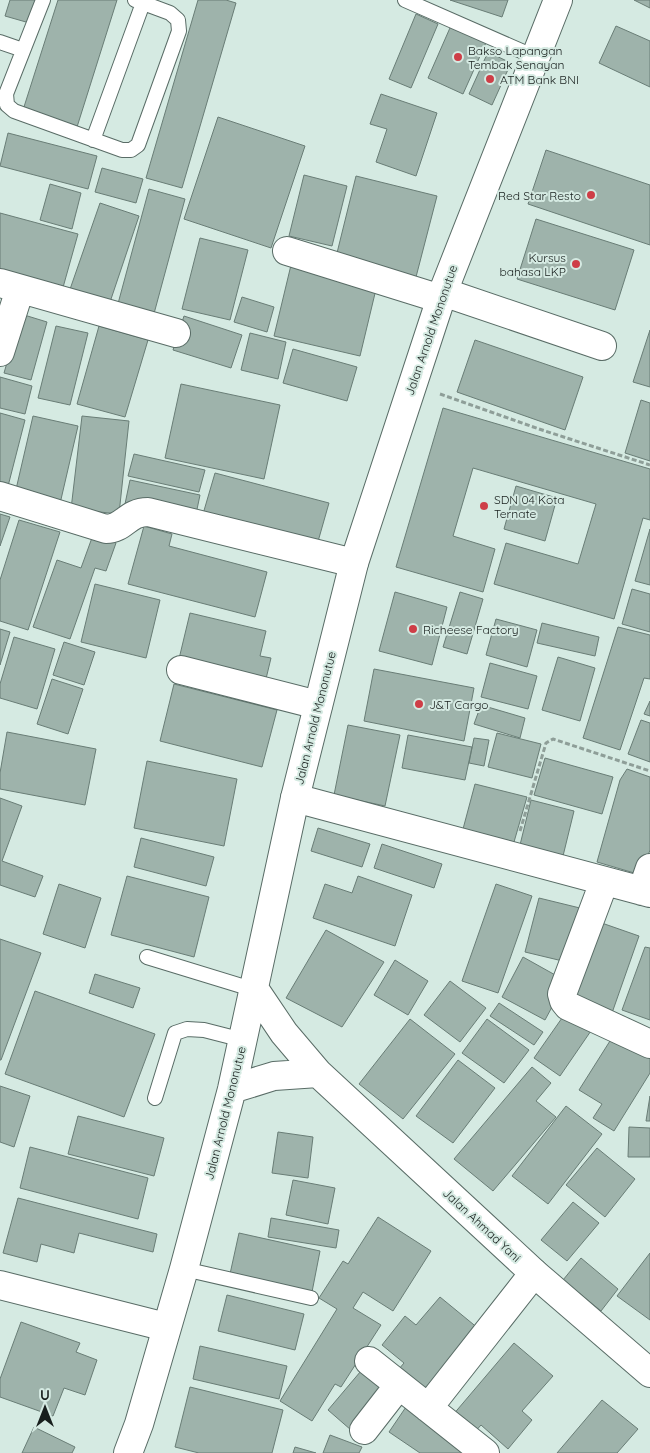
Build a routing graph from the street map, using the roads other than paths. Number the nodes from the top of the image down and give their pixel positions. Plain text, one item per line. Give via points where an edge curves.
1 (43, 0) edge
2 (405, 0) edge
3 (558, 0) edge
4 (139, 1) edge
5 (0, 42) edge
6 (22, 50) junction
7 (535, 57) junction
8 (93, 140) junction
9 (287, 251) dead end
10 (10, 286) edge
11 (442, 296) junction
12 (176, 333) dead end
13 (602, 346) dead end
14 (0, 352) edge
15 (0, 496) edge
16 (354, 563) junction
17 (182, 670) dead end
18 (318, 705) junction
19 (295, 798) junction
20 (604, 882) junction
21 (647, 884) edge
22 (147, 957) dead end
23 (255, 990) junction
24 (243, 1040) junction
25 (650, 1044) edge
26 (318, 1073) junction
27 (232, 1088) junction
28 (155, 1098) dead end
29 (184, 1269) junction
30 (534, 1273) junction
31 (0, 1285) edge
32 (311, 1298) dead end
33 (166, 1327) junction
34 (369, 1361) dead end
35 (650, 1373) edge
36 (399, 1385) junction
37 (428, 1408) junction
38 (364, 1430) dead end
39 (128, 1453) edge
40 (485, 1453) edge

1 - 6 lane
2 - 7 lane
3 - 7 main road, Jalan Arnold Mononutue
4 - 8 lane
4 - 8 lane via 170,13 178,20 179,31 138,145 131,150 122,150
5 - 6 lane
6 - 8 lane via 6,94 7,105 14,111
7 - 11 main road, Jalan Arnold Mononutue
9 - 11 main road
10 - 12 main road
10 - 14 main road
11 - 13 main road
11 - 16 main road, Jalan Arnold Mononutue
15 - 16 main road via 106,529 115,528 137,512 148,512
16 - 18 main road, Jalan Arnold Mononutue
17 - 18 main road
18 - 19 main road, Jalan Arnold Mononutue
19 - 20 main road
19 - 23 main road, Jalan Arnold Mononutue
20 - 21 main road
20 - 25 main road via 562,994 568,1006
22 - 23 lane
23 - 24 main road, Jalan Arnold Mononutue
23 - 26 main road, Jalan Ahmad Yani via 284,1033
24 - 27 main road, Jalan Arnold Mononutue
24 - 28 lane via 204,1030 187,1029 175,1033
26 - 27 main road via 274,1076
26 - 30 main road, Jalan Ahmad Yani
27 - 29 main road, Jalan Arnold Mononutue
29 - 32 lane
29 - 33 main road, Jalan Arnold Mononutue
30 - 35 main road, Jalan Ahmad Yani
30 - 37 main road
31 - 33 main road
33 - 39 main road, Jalan Arnold Mononutue
34 - 36 main road
36 - 37 main road
36 - 38 main road
37 - 40 main road

